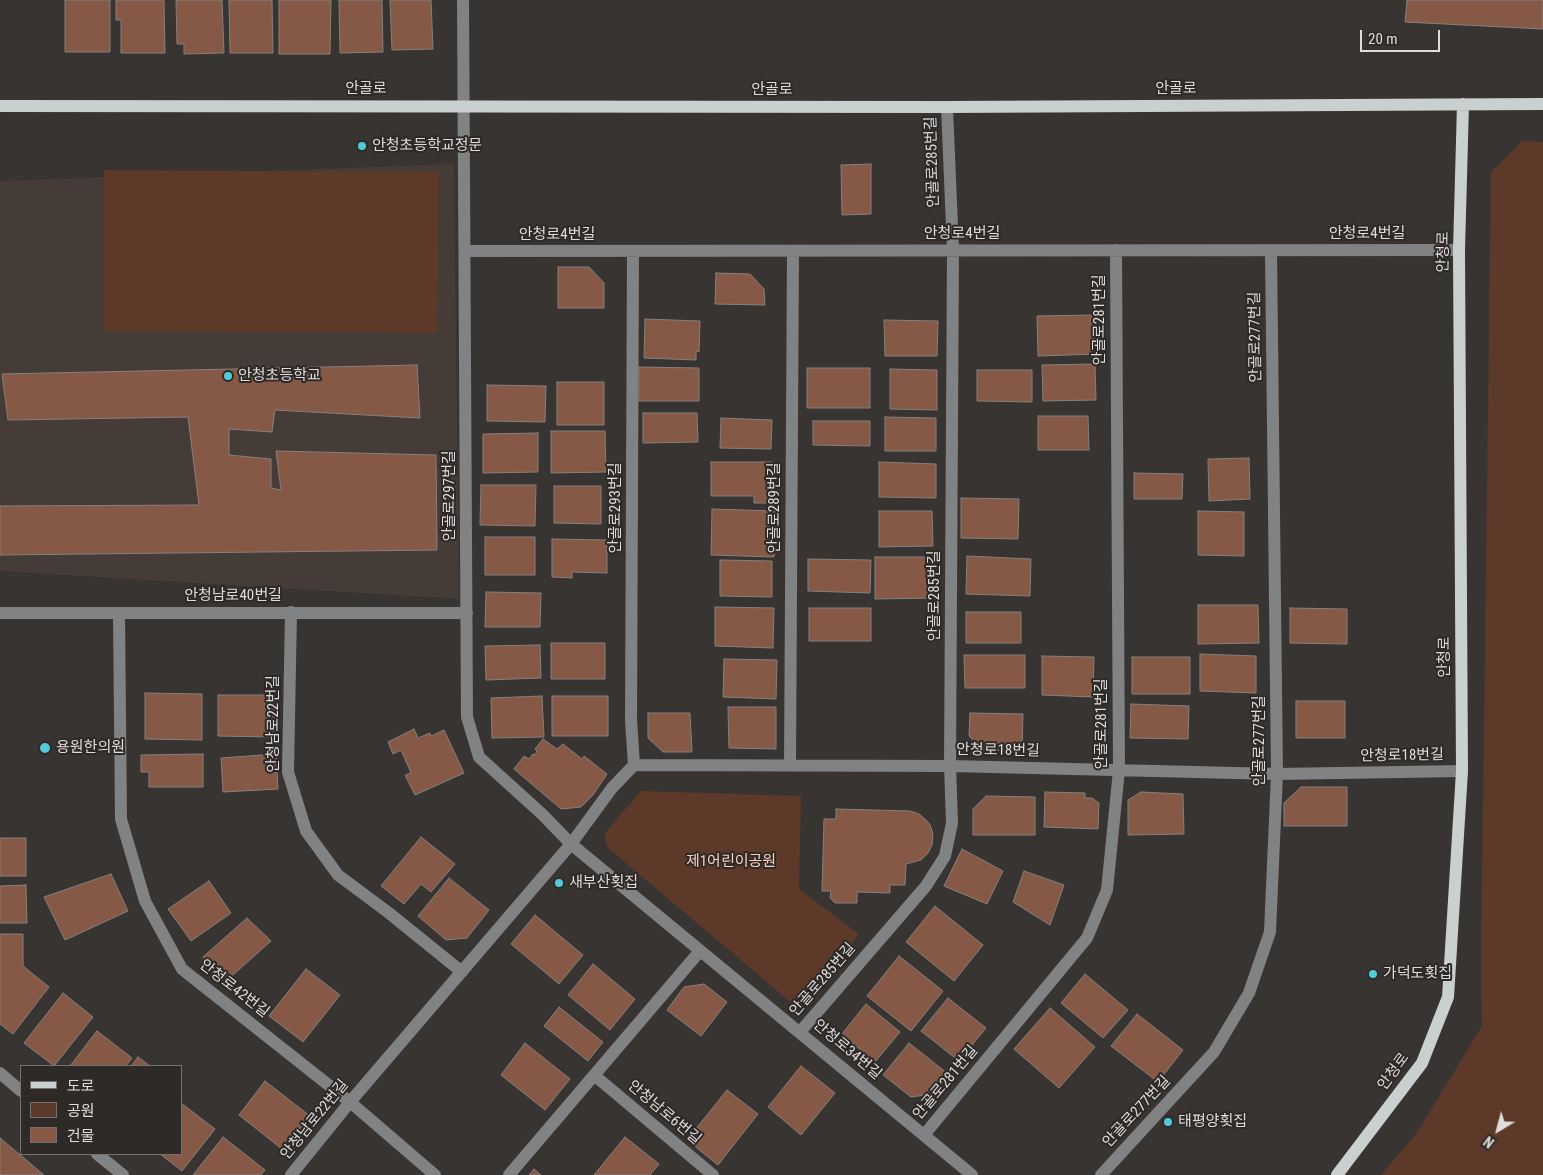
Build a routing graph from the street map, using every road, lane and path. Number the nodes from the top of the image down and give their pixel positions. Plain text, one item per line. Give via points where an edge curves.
1 (463, 0) edge
2 (1463, 104) junction
3 (1543, 104) edge
4 (463, 105) junction
5 (0, 106) edge
6 (947, 107) junction
7 (953, 250) junction
8 (1116, 250) junction
9 (1271, 250) junction
10 (1459, 250) junction
11 (465, 251) junction
12 (633, 251) junction
13 (793, 251) junction
14 (291, 612) junction
15 (0, 613) edge
16 (119, 613) junction
17 (466, 613) junction
18 (634, 765) junction
19 (790, 765) junction
20 (950, 766) junction
21 (1119, 770) junction
22 (1462, 771) junction
23 (1277, 774) junction
24 (571, 844) junction
25 (700, 951) junction
26 (462, 972) junction
27 (800, 1032) junction
28 (0, 1073) edge
29 (594, 1075) junction
30 (20, 1090) edge
31 (350, 1102) junction
32 (924, 1135) junction
33 (98, 1155) edge
34 (123, 1175) edge
35 (292, 1175) edge
36 (435, 1175) edge
37 (510, 1175) edge
38 (712, 1175) edge
39 (972, 1175) edge
40 (1100, 1175) edge
41 (1337, 1175) edge

1 - 4 street, 안골로297번길
2 - 3 main road, 안골로
2 - 6 main road, 안골로
2 - 10 main road, 안청로
4 - 5 main road, 안골로
4 - 6 main road, 안골로
4 - 11 street, 안골로297번길
6 - 7 street, 안골로285번길
7 - 8 street, 안청로4번길
7 - 13 street, 안청로4번길
7 - 20 street, 안골로285번길
8 - 9 street, 안청로4번길
8 - 21 street, 안골로281번길
9 - 10 street, 안청로4번길
9 - 23 street, 안골로277번길
10 - 22 main road, 안청로
11 - 12 street, 안청로4번길
11 - 17 street, 안골로297번길
12 - 13 street, 안청로4번길
12 - 18 street, 안골로293번길 via 631,720
13 - 19 street, 안골로289번길
14 - 16 street, 안청남로40번길
14 - 17 street, 안청남로40번길
14 - 26 street, 안청남로22번길 via 288,772 306,831 338,875
15 - 16 street, 안청남로40번길
16 - 31 street, 안청로42번길 via 121,819 145,901 182,968
17 - 24 street, 안골로297번길 via 467,717 479,757
18 - 19 street, 안청로18번길
18 - 24 street via 612,788
19 - 20 street, 안청로18번길
20 - 21 street, 안청로18번길
20 - 27 street, 안골로285번길 via 952,823 945,856 926,886
21 - 23 street, 안청로18번길
21 - 32 street, 안골로281번길 via 1108,890 1087,938
22 - 23 street, 안청로18번길
22 - 41 main road, 안청로 via 1448,997 1422,1063
23 - 40 street, 안골로277번길 via 1270,932 1249,993 1214,1052
24 - 25 street, 안청로34번길
24 - 26 street, 안청남로22번길
25 - 27 street, 안청로34번길
25 - 29 street
26 - 31 street, 안청남로22번길
27 - 32 street, 안청로34번길
28 - 30 street
29 - 37 street
29 - 38 street, 안청남로6번길
31 - 35 street, 안청남로22번길
31 - 36 street, 안청로42번길
32 - 39 street, 안청로34번길
33 - 34 street

